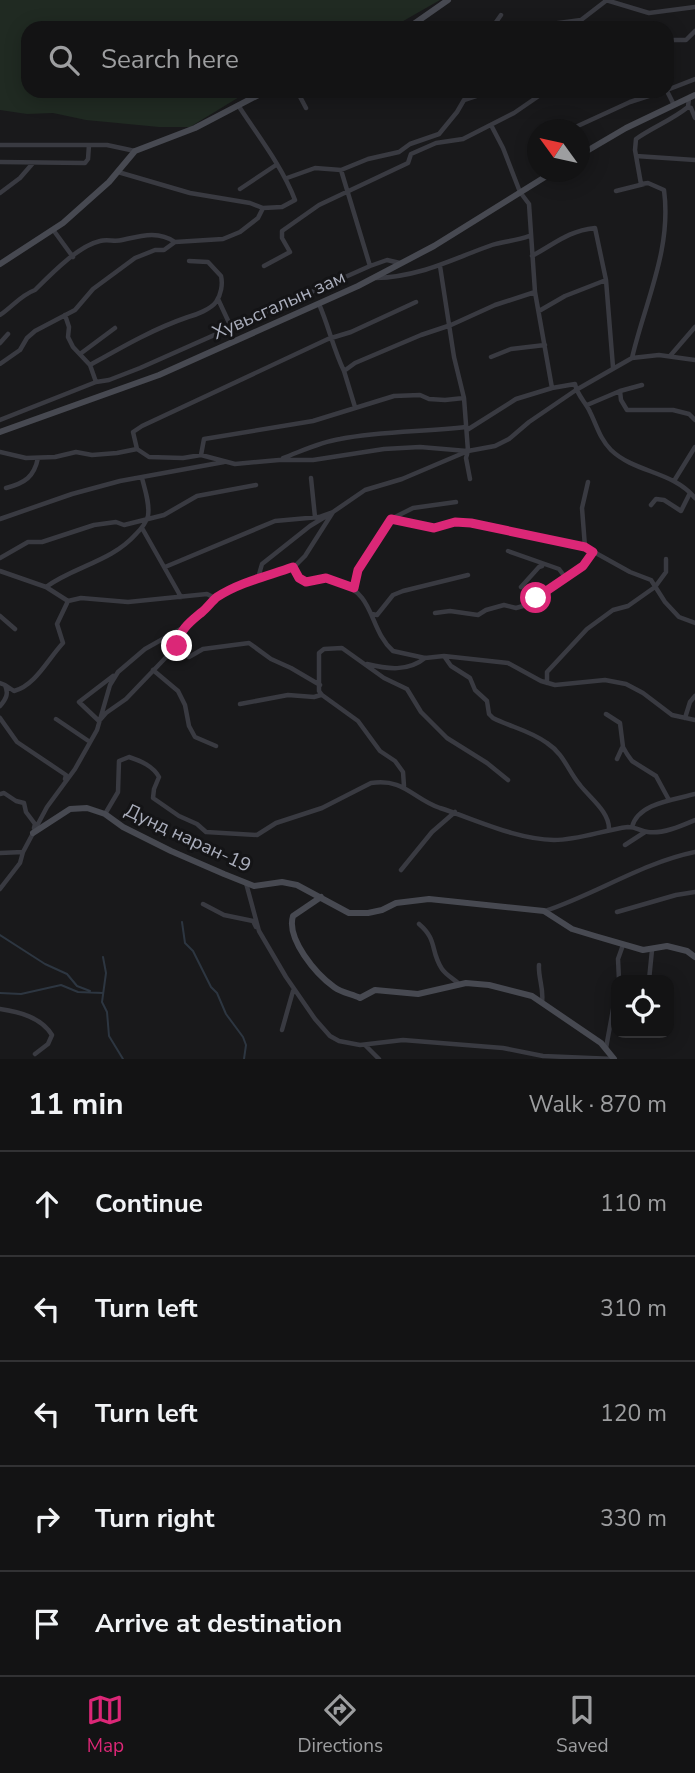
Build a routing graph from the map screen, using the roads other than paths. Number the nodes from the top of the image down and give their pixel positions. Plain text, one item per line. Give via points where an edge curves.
1 (448, 0) edge
2 (607, 0) edge
3 (695, 7) edge
4 (501, 15) dead end
5 (423, 21) edge
6 (497, 21) edge
7 (574, 21) edge
8 (695, 32) edge
9 (674, 40) edge
10 (695, 79) edge
11 (674, 88) edge
12 (692, 97) edge
13 (251, 98) edge
14 (301, 98) edge
15 (470, 98) edge
16 (536, 98) edge
17 (642, 98) edge
18 (670, 98) edge
19 (238, 104) junction
20 (674, 105) junction
21 (688, 107) junction
22 (306, 108) dead end
23 (695, 118) edge
24 (590, 120) edge
25 (491, 125) junction
26 (0, 145) edge
27 (89, 145) junction
28 (590, 149) edge
29 (135, 151) junction
30 (636, 156) junction
31 (695, 160) edge
32 (0, 162) edge
33 (33, 163) junction
34 (276, 165) junction
35 (341, 170) junction
36 (118, 172) junction
37 (287, 178) junction
38 (536, 182) edge
39 (648, 183) junction
40 (240, 189) dead end
41 (346, 191) junction
42 (616, 191) dead end
43 (520, 192) junction
44 (0, 193) edge
45 (263, 208) junction
46 (54, 231) junction
47 (529, 236) junction
48 (175, 242) junction
49 (532, 256) junction
50 (73, 257) junction
51 (189, 261) dead end
52 (401, 263) junction
53 (0, 264) edge
54 (264, 266) dead end
55 (370, 266) junction
56 (440, 266) junction
57 (376, 278) junction
58 (606, 279) junction
59 (535, 292) junction
60 (217, 299) junction
61 (415, 302) dead end
62 (319, 304) junction
63 (539, 311) junction
64 (0, 315) edge
65 (65, 315) junction
66 (451, 326) junction
67 (231, 327) junction
68 (695, 327) edge
69 (115, 328) dead end
70 (8, 334) dead end
71 (332, 338) junction
72 (0, 343) edge
73 (545, 345) junction
74 (80, 354) junction
75 (670, 356) junction
76 (491, 357) dead end
77 (632, 358) junction
78 (695, 360) edge
79 (0, 364) edge
80 (90, 365) junction
81 (613, 367) junction
82 (344, 371) junction
83 (96, 382) junction
84 (642, 385) dead end
85 (552, 388) junction
86 (576, 390) junction
87 (119, 391) junction
88 (620, 391) junction
89 (464, 398) junction
90 (587, 405) junction
91 (355, 407) junction
92 (0, 419) edge
93 (695, 420) edge
94 (467, 428) junction
95 (0, 432) edge
96 (695, 447) edge
97 (137, 449) junction
98 (468, 451) junction
99 (0, 452) edge
100 (201, 455) junction
101 (38, 458) junction
102 (279, 460) junction
103 (225, 462) junction
104 (142, 478) junction
105 (311, 478) dead end
106 (470, 479) dead end
107 (674, 481) junction
108 (588, 482) dead end
109 (257, 485) dead end
110 (6, 488) dead end
111 (691, 492) junction
112 (695, 498) edge
113 (456, 502) dead end
114 (651, 505) dead end
115 (333, 512) junction
116 (315, 517) junction
117 (148, 518) junction
118 (0, 519) edge
119 (391, 519) junction
120 (142, 528) junction
121 (585, 547) junction
122 (508, 551) dead end
123 (593, 552) junction
124 (0, 558) edge
125 (666, 559) dead end
126 (547, 566) junction
127 (165, 567) junction
128 (293, 567) junction
129 (0, 571) edge
130 (468, 575) dead end
131 (565, 577) junction
132 (258, 578) junction
133 (46, 587) junction
134 (520, 587) dead end
135 (655, 587) junction
136 (354, 588) junction
137 (181, 597) junction
138 (215, 598) junction
139 (68, 601) junction
140 (435, 613) dead end
141 (371, 614) junction
142 (0, 616) edge
143 (695, 623) edge
144 (186, 626) junction
145 (15, 629) dead end
146 (177, 646) junction
147 (444, 656) junction
148 (425, 658) junction
149 (367, 664) junction
150 (153, 670) junction
151 (118, 672) junction
152 (547, 683) junction
153 (3, 684) edge
154 (320, 685) junction
155 (322, 695) junction
156 (695, 696) edge
157 (240, 704) dead end
158 (0, 706) edge
159 (606, 714) dead end
160 (0, 718) edge
161 (56, 719) dead end
162 (684, 719) junction
163 (695, 720) edge
164 (99, 721) junction
165 (90, 742) junction
166 (216, 746) dead end
167 (623, 747) junction
168 (617, 759) dead end
169 (508, 779) dead end
170 (64, 782) junction
171 (404, 786) junction
172 (0, 794) edge
173 (695, 794) edge
174 (669, 800) junction
175 (455, 812) junction
176 (106, 814) junction
177 (695, 820) edge
178 (632, 827) junction
179 (609, 830) junction
180 (645, 832) junction
181 (33, 833) junction
182 (625, 845) dead end
183 (23, 852) junction
184 (695, 852) edge
185 (0, 853) edge
186 (401, 870) dead end
187 (246, 883) junction
188 (0, 889) edge
189 (695, 892) edge
190 (321, 897) junction
191 (203, 904) dead end
192 (544, 911) junction
193 (617, 912) dead end
194 (419, 924) dead end
195 (259, 930) junction
196 (623, 945) junction
197 (652, 950) junction
198 (695, 957) edge
199 (539, 965) dead end
200 (619, 975) edge
201 (650, 975) edge
202 (460, 984) junction
203 (294, 990) junction
204 (542, 1002) junction
205 (0, 1009) edge
206 (611, 1020) edge
207 (282, 1030) dead end
208 (365, 1045) junction
209 (606, 1048) junction
210 (35, 1055) dead end
211 (379, 1059) edge
212 (614, 1059) edge

1 - 5 street
2 - 3 street via 649,13
2 - 7 street
4 - 6 street
8 - 9 street via 686,40
10 - 11 street
12 - 20 street
12 - 21 street
13 - 19 street
14 - 22 street
15 - 35 street via 439,134
16 - 25 street
17 - 24 street
18 - 20 street
19 - 29 street via 195,128
19 - 34 street
20 - 28 street
21 - 23 street
21 - 30 street via 636,139
25 - 41 street via 463,139 436,143 411,154 408,163
25 - 43 street
26 - 27 street
27 - 29 street
27 - 33 street via 85,163
29 - 36 street
30 - 31 street
30 - 39 street via 641,184
32 - 33 street
33 - 44 street
34 - 37 street
34 - 40 street
35 - 37 street via 315,168
35 - 41 street
36 - 45 street
36 - 46 street
37 - 45 street via 295,200
38 - 43 street, Хувьсгалын зам
39 - 42 street
39 - 77 street via 664,190 667,216 662,254
41 - 54 street via 282,231 290,253
41 - 55 street
43 - 47 street via 529,204
43 - 52 street, Хувьсгалын зам
45 - 48 street via 240,232 223,239
46 - 50 street
46 - 53 street
47 - 49 street
47 - 56 street via 496,243
48 - 50 street via 146,234 99,241
48 - 65 street via 135,258
49 - 58 street via 567,234 595,228
49 - 59 street
50 - 64 street
51 - 60 street via 208,262 221,276
52 - 55 street via 387,260
52 - 57 street, Хувьсгалын зам
55 - 67 street
56 - 57 street
56 - 66 street
57 - 62 street, Хувьсгалын зам
58 - 63 street
58 - 81 street
59 - 63 street
59 - 66 street
60 - 67 street
60 - 80 street via 195,315
61 - 71 street
62 - 71 street
62 - 87 street, Хувьсгалын зам
63 - 73 street
65 - 74 street via 68,337
65 - 79 street via 35,331 20,350
66 - 82 street
66 - 89 street
67 - 83 street via 122,376
68 - 75 street
69 - 74 street
70 - 72 street
71 - 82 street
71 - 97 street via 142,426 133,432
73 - 76 street
73 - 85 street
74 - 80 street
75 - 77 street
75 - 78 street
77 - 81 street
80 - 83 street
81 - 86 street
82 - 91 street
83 - 87 street
83 - 92 street
84 - 88 street
85 - 86 street via 575,384
85 - 94 street via 507,404
86 - 90 street
86 - 98 street via 509,439
87 - 95 street, Хувьсгалын зам
88 - 90 street
88 - 93 street via 627,410 668,409
89 - 91 street via 394,396
89 - 94 street
90 - 107 street via 612,451
91 - 100 street via 313,421 204,439
94 - 98 street
94 - 102 street via 343,438
96 - 107 street
97 - 100 street via 149,457
97 - 101 street
98 - 102 street via 420,447
98 - 106 street
98 - 115 street via 365,490
99 - 101 street
100 - 103 street
101 - 110 street via 31,477
102 - 103 street
103 - 104 street
104 - 117 street
104 - 118 street via 72,494
105 - 116 street
107 - 111 street
108 - 121 street via 582,508
109 - 117 street via 197,496 164,515
111 - 112 street
111 - 114 street via 681,510 664,500 656,499
113 - 119 street via 413,508
115 - 116 street
115 - 128 street
115 - 132 street via 262,564
116 - 127 street via 275,522
117 - 120 street
117 - 124 street via 28,542
119 - 121 street via 434,528 471,523
119 - 136 street via 358,570
120 - 127 street
120 - 133 street via 111,555
121 - 123 street
122 - 126 street
123 - 131 street via 583,566
123 - 135 street via 649,578
125 - 135 street via 666,572
126 - 131 street via 559,569
126 - 134 street via 539,566
127 - 137 street
128 - 132 street
128 - 136 street via 306,582 326,578
129 - 133 street
130 - 141 street via 393,595 377,615
131 - 140 street via 516,608 504,605 478,615
132 - 138 street
133 - 139 street
135 - 143 street via 679,617
135 - 152 street via 581,634 547,672
136 - 141 street
137 - 138 street via 207,594
137 - 139 street
138 - 144 street
139 - 153 street via 57,624 62,643 34,679 14,691
141 - 148 street via 393,651
142 - 145 street
144 - 146 street
144 - 151 street via 145,649
146 - 150 street
146 - 154 street via 189,657 203,649 249,643
147 - 148 street
147 - 152 street via 508,663
147 - 179 street via 470,678 493,718 531,733 557,751 603,812
148 - 149 street via 408,668
149 - 154 street via 342,648 324,649 319,653
149 - 169 street via 407,689 421,712 452,742
150 - 164 street
150 - 166 street via 178,691 195,737
151 - 164 street via 106,692
151 - 164 street via 79,702
152 - 162 street via 565,686 605,680 626,684
153 - 158 street via 8,691
154 - 155 street
155 - 157 street via 288,695
155 - 171 street via 358,721 378,749 395,761 403,772
156 - 162 street
159 - 167 street via 620,723
160 - 170 street via 18,742 66,775
161 - 165 street
162 - 163 street
164 - 165 street
165 - 170 street
167 - 168 street
167 - 174 street via 632,761 656,776
170 - 181 street
171 - 175 street via 422,800
171 - 176 street via 371,783 322,808 276,822 257,835 205,832 153,798 157,773 130,757 118,761 118,792
172 - 181 street via 24,803 35,824
173 - 174 street
174 - 178 street via 639,813
175 - 179 street via 527,837 555,840
175 - 186 street
176 - 181 street, Дунд наран-19 via 70,809
176 - 187 street, Дунд наран-19 via 171,851
177 - 180 street
178 - 179 street
178 - 180 street
180 - 182 street
181 - 183 street
183 - 185 street
183 - 188 street
184 - 192 street via 666,859
187 - 190 street, Дунд наран-19 via 282,882
187 - 195 street
189 - 193 street
190 - 192 street, Дунд наран-19 via 348,913 429,899
190 - 202 street via 293,916 291,929 303,953 335,988 360,998 375,990 418,993
191 - 195 street via 224,915 253,921
192 - 196 street, Дунд наран-19 via 572,929
194 - 202 street via 430,933 443,970
195 - 203 street
196 - 197 street, Дунд наран-19
196 - 200 street
197 - 198 street, Дунд наран-19 via 667,946
197 - 201 street
199 - 204 street
202 - 204 street via 489,985
203 - 207 street
203 - 208 street via 330,1036
204 - 209 street
205 - 210 street via 18,1012 47,1027 52,1035
206 - 209 street
208 - 211 street
208 - 212 street via 403,1040
209 - 212 street

